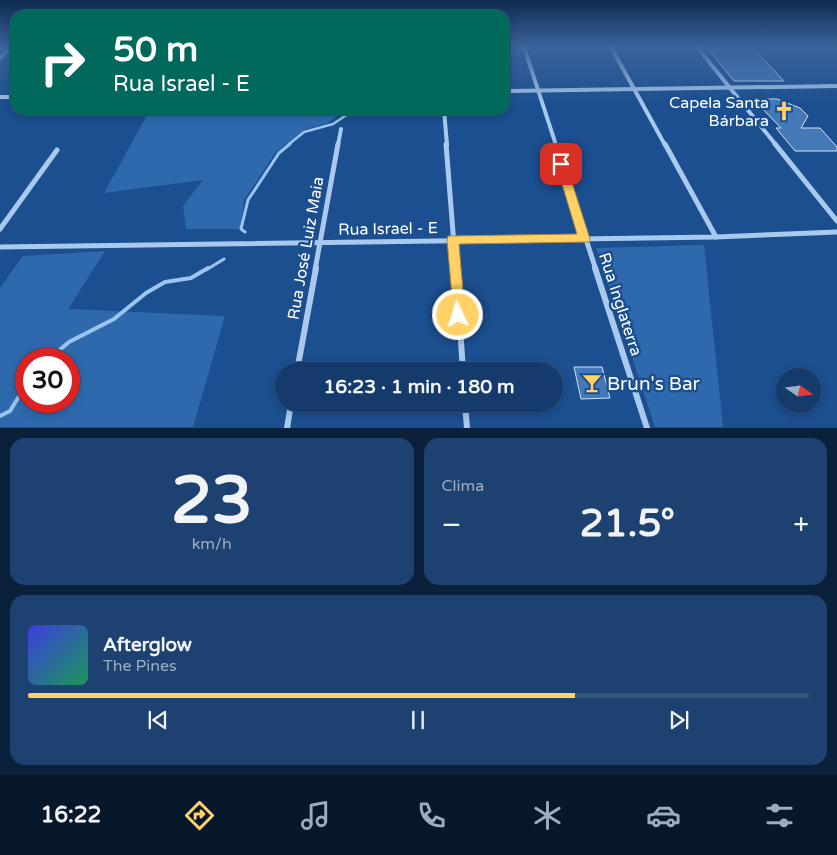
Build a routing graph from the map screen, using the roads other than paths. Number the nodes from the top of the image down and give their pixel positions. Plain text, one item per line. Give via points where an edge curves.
1 (531, 67) edge
2 (623, 67) edge
3 (713, 67) edge
4 (837, 86) edge
5 (730, 87) junction
6 (635, 88) junction
7 (538, 90) junction
8 (510, 91) edge
9 (444, 115) edge
10 (340, 130) dead end
11 (57, 150) dead end
12 (837, 221) edge
13 (0, 228) edge
14 (837, 232) edge
15 (716, 237) junction
16 (584, 239) junction
17 (453, 240) junction
18 (319, 242) junction
19 (0, 247) edge
20 (299, 362) edge
21 (462, 362) edge
22 (290, 412) edge
23 (466, 412) edge
24 (287, 428) edge
25 (467, 428) edge
26 (646, 428) edge

1 - 7 street, Rua Inglaterra
2 - 6 street
3 - 5 street
4 - 5 street
5 - 6 street
5 - 12 street
6 - 7 street
6 - 15 street
7 - 8 street
7 - 16 street, Rua Inglaterra
9 - 17 street
10 - 18 street, Rua José Luiz Maia
11 - 13 street
14 - 15 street, Rua Israel - E
15 - 16 street, Rua Israel - E
16 - 17 street, Rua Israel - E
16 - 26 street, Rua Inglaterra
17 - 18 street, Rua Israel - E
17 - 21 street
18 - 19 street, Rua Israel - E
18 - 20 street, Rua José Luiz Maia
22 - 24 street
23 - 25 street

